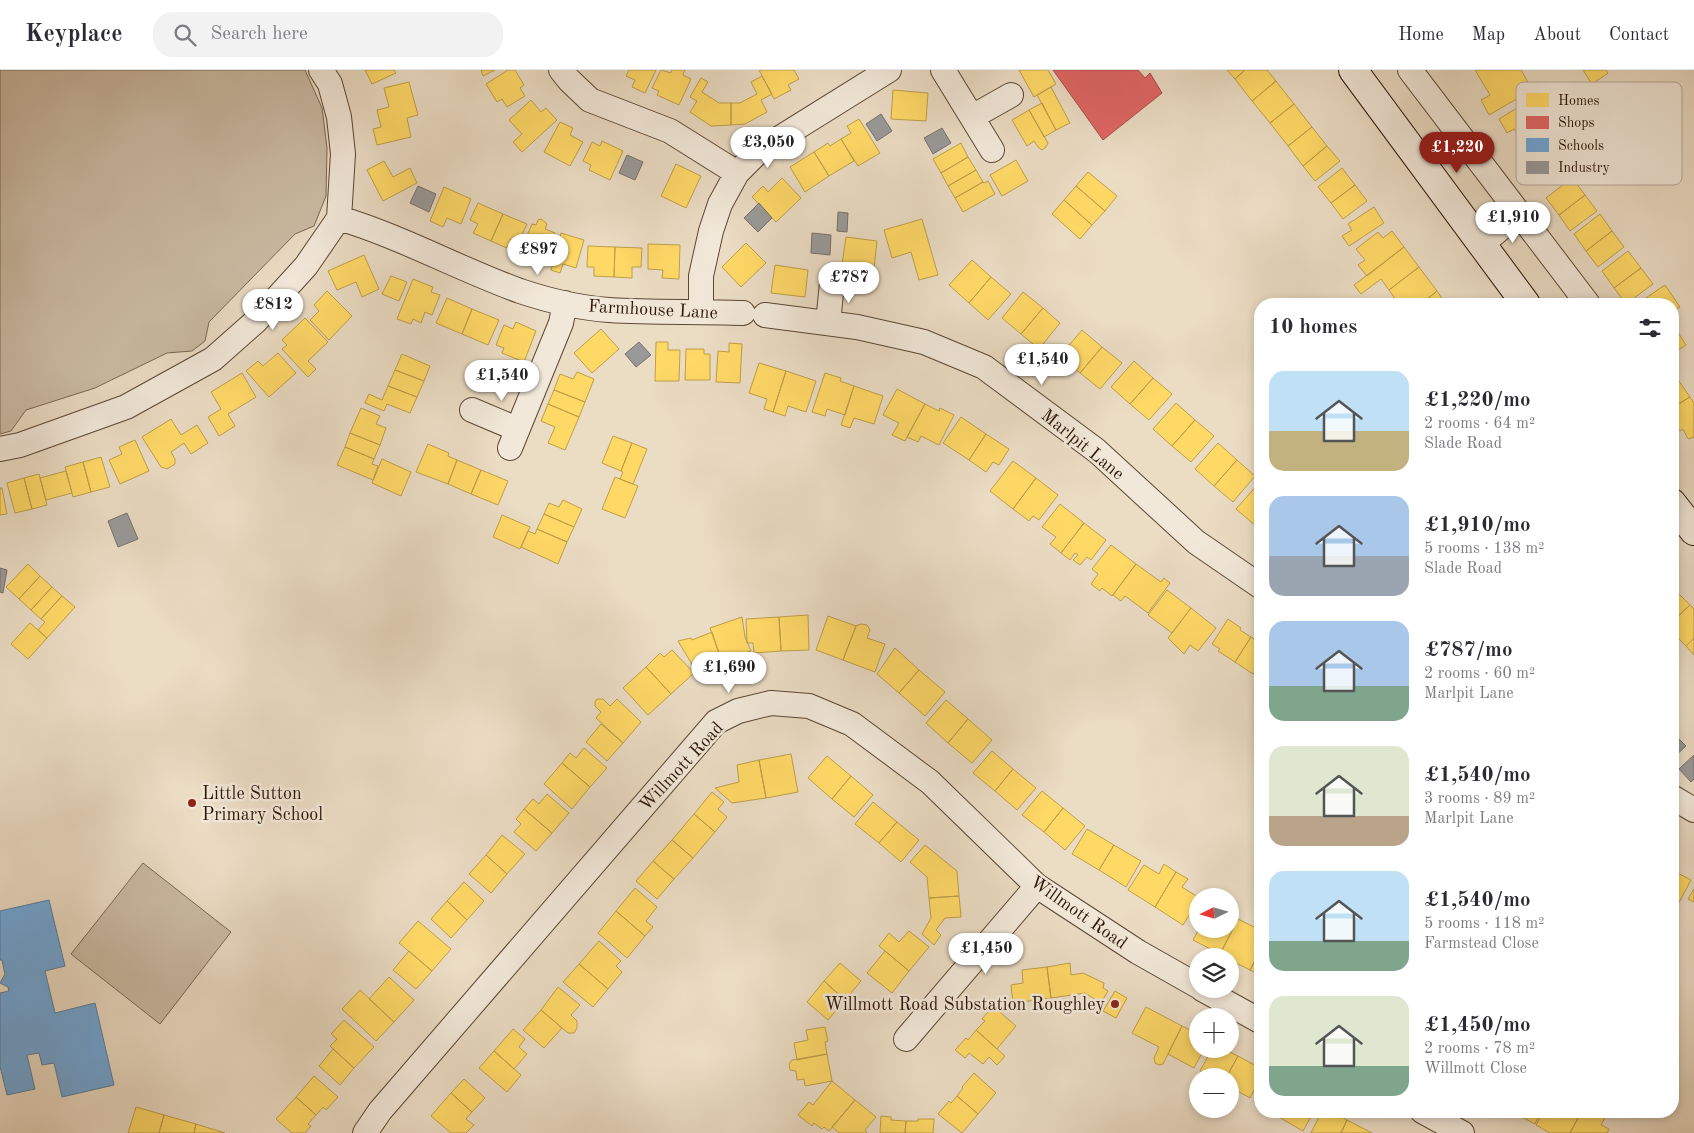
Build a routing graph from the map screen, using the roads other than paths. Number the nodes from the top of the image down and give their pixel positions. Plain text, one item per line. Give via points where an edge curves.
1 (321, 70) edge
2 (561, 70) edge
3 (889, 70) edge
4 (1353, 70) edge
5 (1420, 73) edge
6 (947, 77) edge
7 (1012, 95) dead end
8 (972, 117) junction
9 (992, 150) dead end
10 (737, 173) junction
11 (1519, 213) junction
12 (340, 218) junction
13 (1482, 244) junction
14 (832, 283) dead end
15 (1522, 298) edge
16 (1583, 298) edge
17 (565, 303) junction
18 (701, 311) junction
19 (754, 314) joint
20 (828, 323) junction
21 (472, 410) dead end
22 (0, 449) edge
23 (1679, 511) edge
24 (1692, 526) edge
25 (1254, 582) edge
26 (1679, 801) edge
27 (1694, 810) edge
28 (1036, 886) junction
29 (1189, 981) edge
30 (1218, 998) edge
31 (1254, 1018) edge
32 (906, 1040) dead end
33 (1435, 1118) edge
34 (366, 1133) edge
35 (1462, 1133) edge

1 - 12 street via 330,84 339,118 343,154
2 - 10 street via 590,100 670,131
3 - 10 street via 759,151
4 - 13 main road
5 - 11 street
6 - 8 street
7 - 8 street
8 - 9 street
10 - 18 street via 710,231 701,276
11 - 13 street
11 - 16 street
12 - 17 street, Farmhouse Lane via 369,227 521,291
12 - 22 street via 300,273 256,321 213,359 126,406 20,445
13 - 15 main road
14 - 20 street
17 - 18 street, Farmhouse Lane via 608,310
17 - 21 street via 561,323 513,438
18 - 19 street, Farmhouse Lane
19 - 20 street, Marlpit Lane
20 - 25 street, Marlpit Lane via 924,342 984,367 1097,451 1196,542
23 - 24 main road
26 - 27 street
28 - 29 street, Willmott Road
28 - 32 street
28 - 34 street, Willmott Road via 930,782 852,724 809,706 771,703 738,711 716,722 380,1111
30 - 31 street
33 - 35 street

